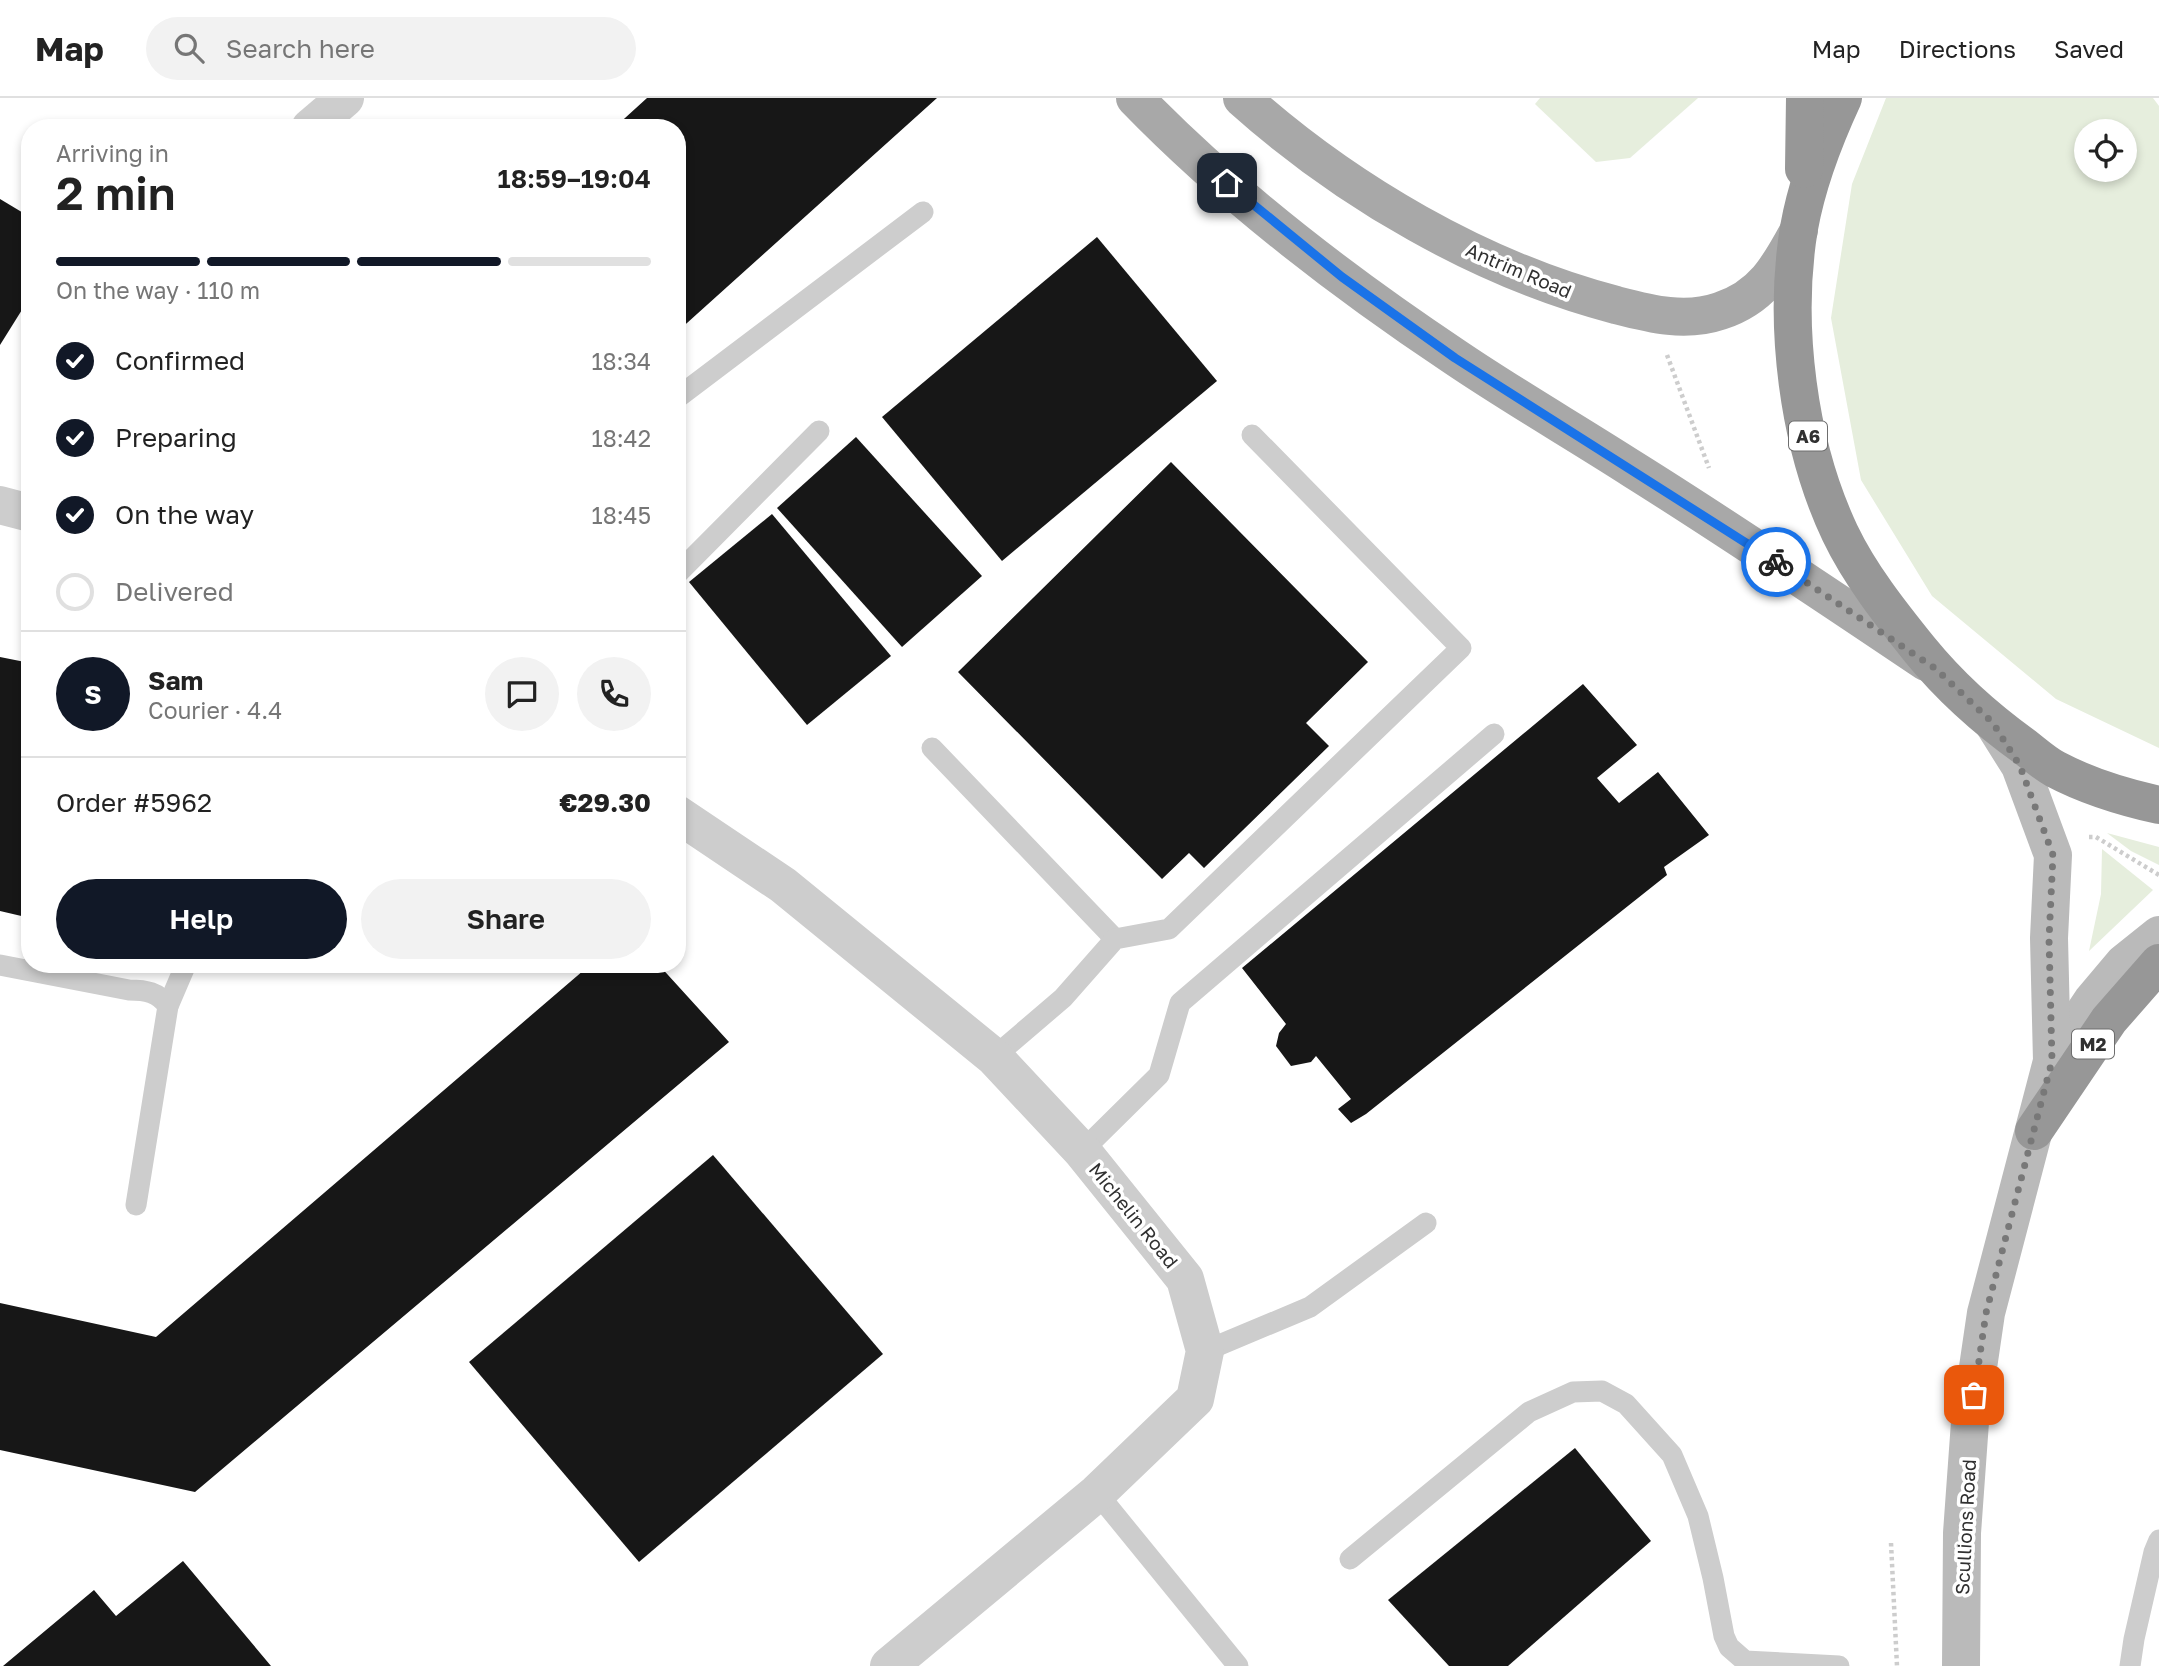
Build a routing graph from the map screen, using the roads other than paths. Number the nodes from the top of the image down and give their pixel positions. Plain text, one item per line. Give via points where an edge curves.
1 (345, 98) edge
2 (1135, 98) edge
3 (1242, 98) edge
4 (1805, 98) edge
5 (1843, 98) edge
6 (320, 119) edge
7 (923, 212) dead end
8 (1801, 220) junction
9 (686, 391) edge
10 (819, 431) dead end
11 (1252, 435) dead end
12 (686, 565) edge
13 (1936, 669) junction
14 (1993, 723) junction
15 (1494, 734) dead end
16 (932, 748) dead end
17 (2159, 805) edge
18 (686, 820) edge
19 (2159, 935) edge
20 (1115, 939) junction
21 (2159, 963) edge
22 (0, 965) edge
23 (21, 969) edge
24 (41, 973) edge
25 (182, 973) edge
26 (168, 1006) junction
27 (993, 1057) junction
28 (2052, 1061) junction
29 (2034, 1131) junction
30 (1082, 1151) junction
31 (136, 1205) dead end
32 (1426, 1223) dead end
33 (1205, 1351) junction
34 (1097, 1493) junction
35 (2159, 1539) edge
36 (1350, 1559) dead end
37 (890, 1666) edge
38 (1238, 1666) edge
39 (1839, 1666) edge
40 (1961, 1666) edge
41 (2130, 1666) edge

1 - 6 street
2 - 13 main road, A6 via 1246,200 1455,358 1732,532
3 - 8 main road, Antrim Road / A6 via 1342,177 1414,222 1492,261 1577,295 1652,315 1684,318 1721,311 1759,291 1779,268
4 - 8 highway
5 - 8 highway, A6 via 1826,134
7 - 9 lane
8 - 13 highway, A6 via 1793,303 1795,364 1820,483 1840,534 1869,583
10 - 12 lane
11 - 20 lane via 1461,648 1169,929
13 - 14 highway, A6
14 - 17 highway, A6 via 2054,768 2119,796
14 - 28 main road, Scullions Road via 2020,766 2053,855 2049,939
15 - 30 lane via 1180,1003 1159,1075
16 - 20 lane
18 - 27 street, Michelin Road via 783,885
19 - 28 main road, Scullions Road via 2116,972
20 - 27 lane via 1063,998
21 - 29 highway, M2 via 2109,1020
22 - 23 lane
24 - 26 lane via 146,990 162,997
25 - 26 lane
26 - 31 lane
27 - 30 street, Michelin Road
28 - 29 main road, Scullions Road
29 - 40 main road, Scullions Road via 1986,1313 1970,1422 1962,1533
30 - 33 street, Michelin Road via 1185,1279
32 - 33 lane via 1310,1307
33 - 34 street, Michelin Road via 1195,1399
34 - 37 street, Michelin Road
34 - 38 lane
35 - 41 lane
36 - 39 lane via 1528,1412 1573,1392 1602,1391 1626,1404 1672,1455 1698,1516 1729,1647 1745,1661

